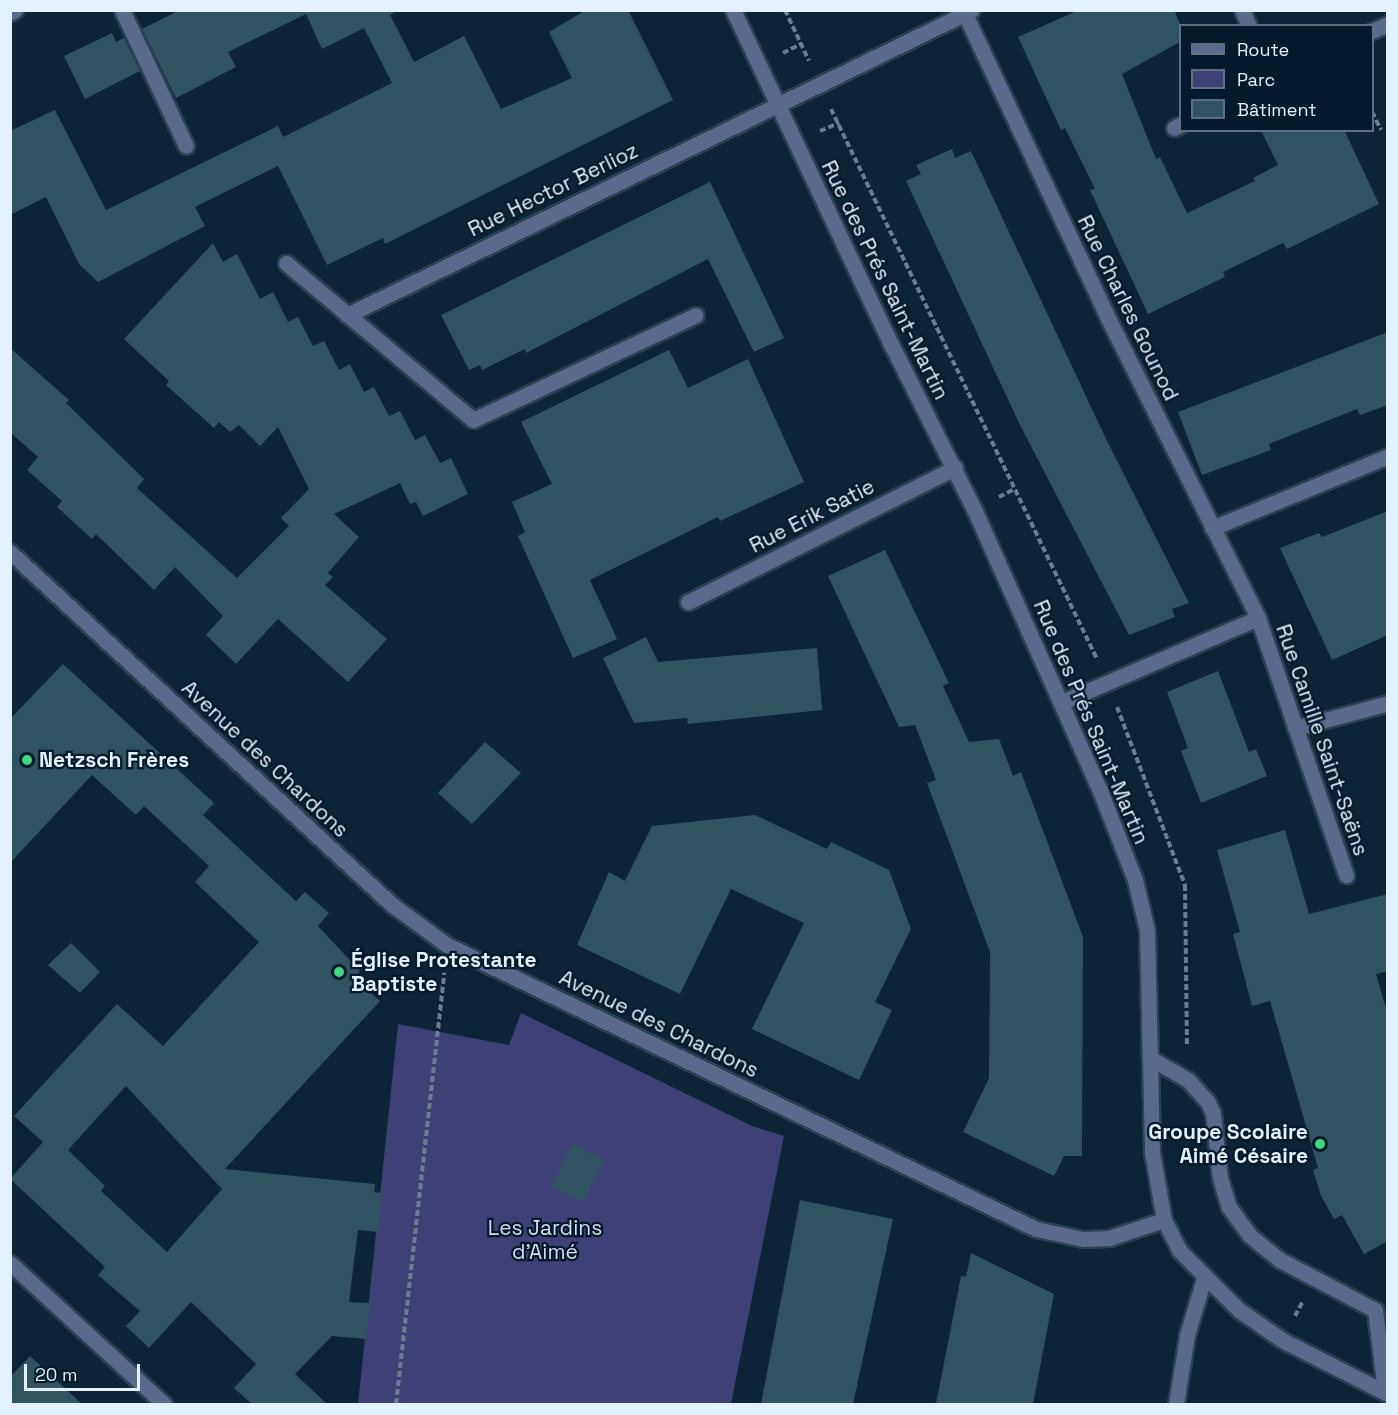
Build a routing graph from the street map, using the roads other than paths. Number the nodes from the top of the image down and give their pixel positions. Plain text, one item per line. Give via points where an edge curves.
1 (15, 10) edge
2 (122, 10) edge
3 (733, 10) edge
4 (1242, 10) edge
5 (968, 12) edge
6 (10, 13) edge
7 (1248, 24) edge
8 (1388, 24) edge
9 (1374, 31) edge
10 (776, 103) junction
11 (186, 146) dead end
12 (286, 263) dead end
13 (347, 315) junction
14 (696, 315) dead end
15 (1388, 456) edge
16 (955, 468) junction
17 (1212, 528) junction
18 (10, 552) edge
19 (688, 602) dead end
20 (1258, 618) junction
21 (1062, 702) junction
22 (1388, 703) edge
23 (1295, 728) junction
24 (1346, 875) dead end
25 (1150, 1058) junction
26 (1164, 1220) junction
27 (10, 1263) edge
28 (1204, 1278) junction
29 (1386, 1393) edge
30 (164, 1404) edge
31 (1176, 1404) edge

1 - 6 street
2 - 11 street
3 - 10 street, Rue des Prés Saint-Martin
4 - 7 street
5 - 10 street, Rue Hector Berlioz
5 - 17 street, Rue Charles Gounod
8 - 9 street
10 - 13 street, Rue Hector Berlioz
10 - 16 street, Rue des Prés Saint-Martin
12 - 13 street
13 - 14 street via 473,420
15 - 17 street
16 - 19 street, Rue Erik Satie
16 - 21 street, Rue des Prés Saint-Martin
17 - 20 street, Rue Charles Gounod
18 - 26 street, Avenue des Chardons via 391,904 447,945 1036,1229 1083,1239 1109,1238
20 - 21 street
20 - 23 street, Rue Camille Saint-Saëns
21 - 25 street, Rue des Prés Saint-Martin via 1118,834 1142,904 1147,930
22 - 23 street
23 - 24 street, Rue Camille Saint-Saëns
25 - 26 street, Rue des Prés Saint-Martin via 1152,1152
25 - 29 street via 1188,1080 1208,1102 1213,1113 1220,1179 1229,1207 1250,1235 1280,1260 1375,1310
26 - 28 street, Rue des Prés Saint-Martin via 1179,1250
27 - 30 street
28 - 29 street, Rue des Prés Saint-Martin via 1282,1341
28 - 31 street via 1187,1335

